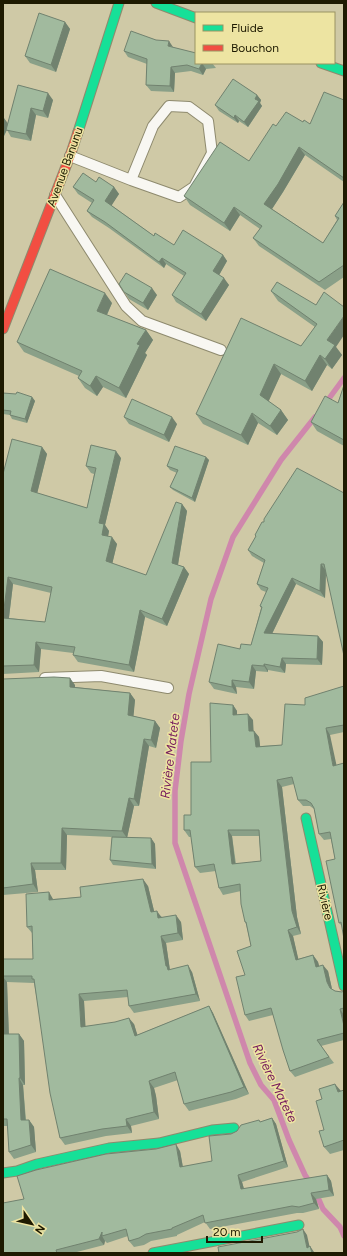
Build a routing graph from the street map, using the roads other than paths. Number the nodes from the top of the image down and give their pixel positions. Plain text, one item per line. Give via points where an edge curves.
1 (119, 3) edge
2 (156, 3) edge
3 (195, 18) edge
4 (324, 64) edge
5 (344, 72) edge
6 (70, 156) junction
7 (131, 180) junction
8 (55, 195) junction
9 (3, 329) edge
10 (221, 350) dead end
11 (33, 678) edge
12 (168, 688) dead end
13 (306, 818) dead end
14 (344, 986) edge
15 (234, 1128) dead end
16 (3, 1174) edge
17 (299, 1225) dead end
18 (153, 1253) edge

1 - 6 street, Avenue Banunu
2 - 3 street
4 - 5 street
6 - 7 lane
6 - 8 street, Avenue Banunu
7 - 7 lane via 178,197 194,187 212,153 208,121 189,107 169,106 152,126
8 - 9 street, Avenue Banunu
8 - 10 lane via 126,306 134,314 142,321
11 - 12 lane via 101,676
13 - 14 street, Rivière
15 - 16 street via 212,1130 160,1143 109,1148
17 - 18 street

